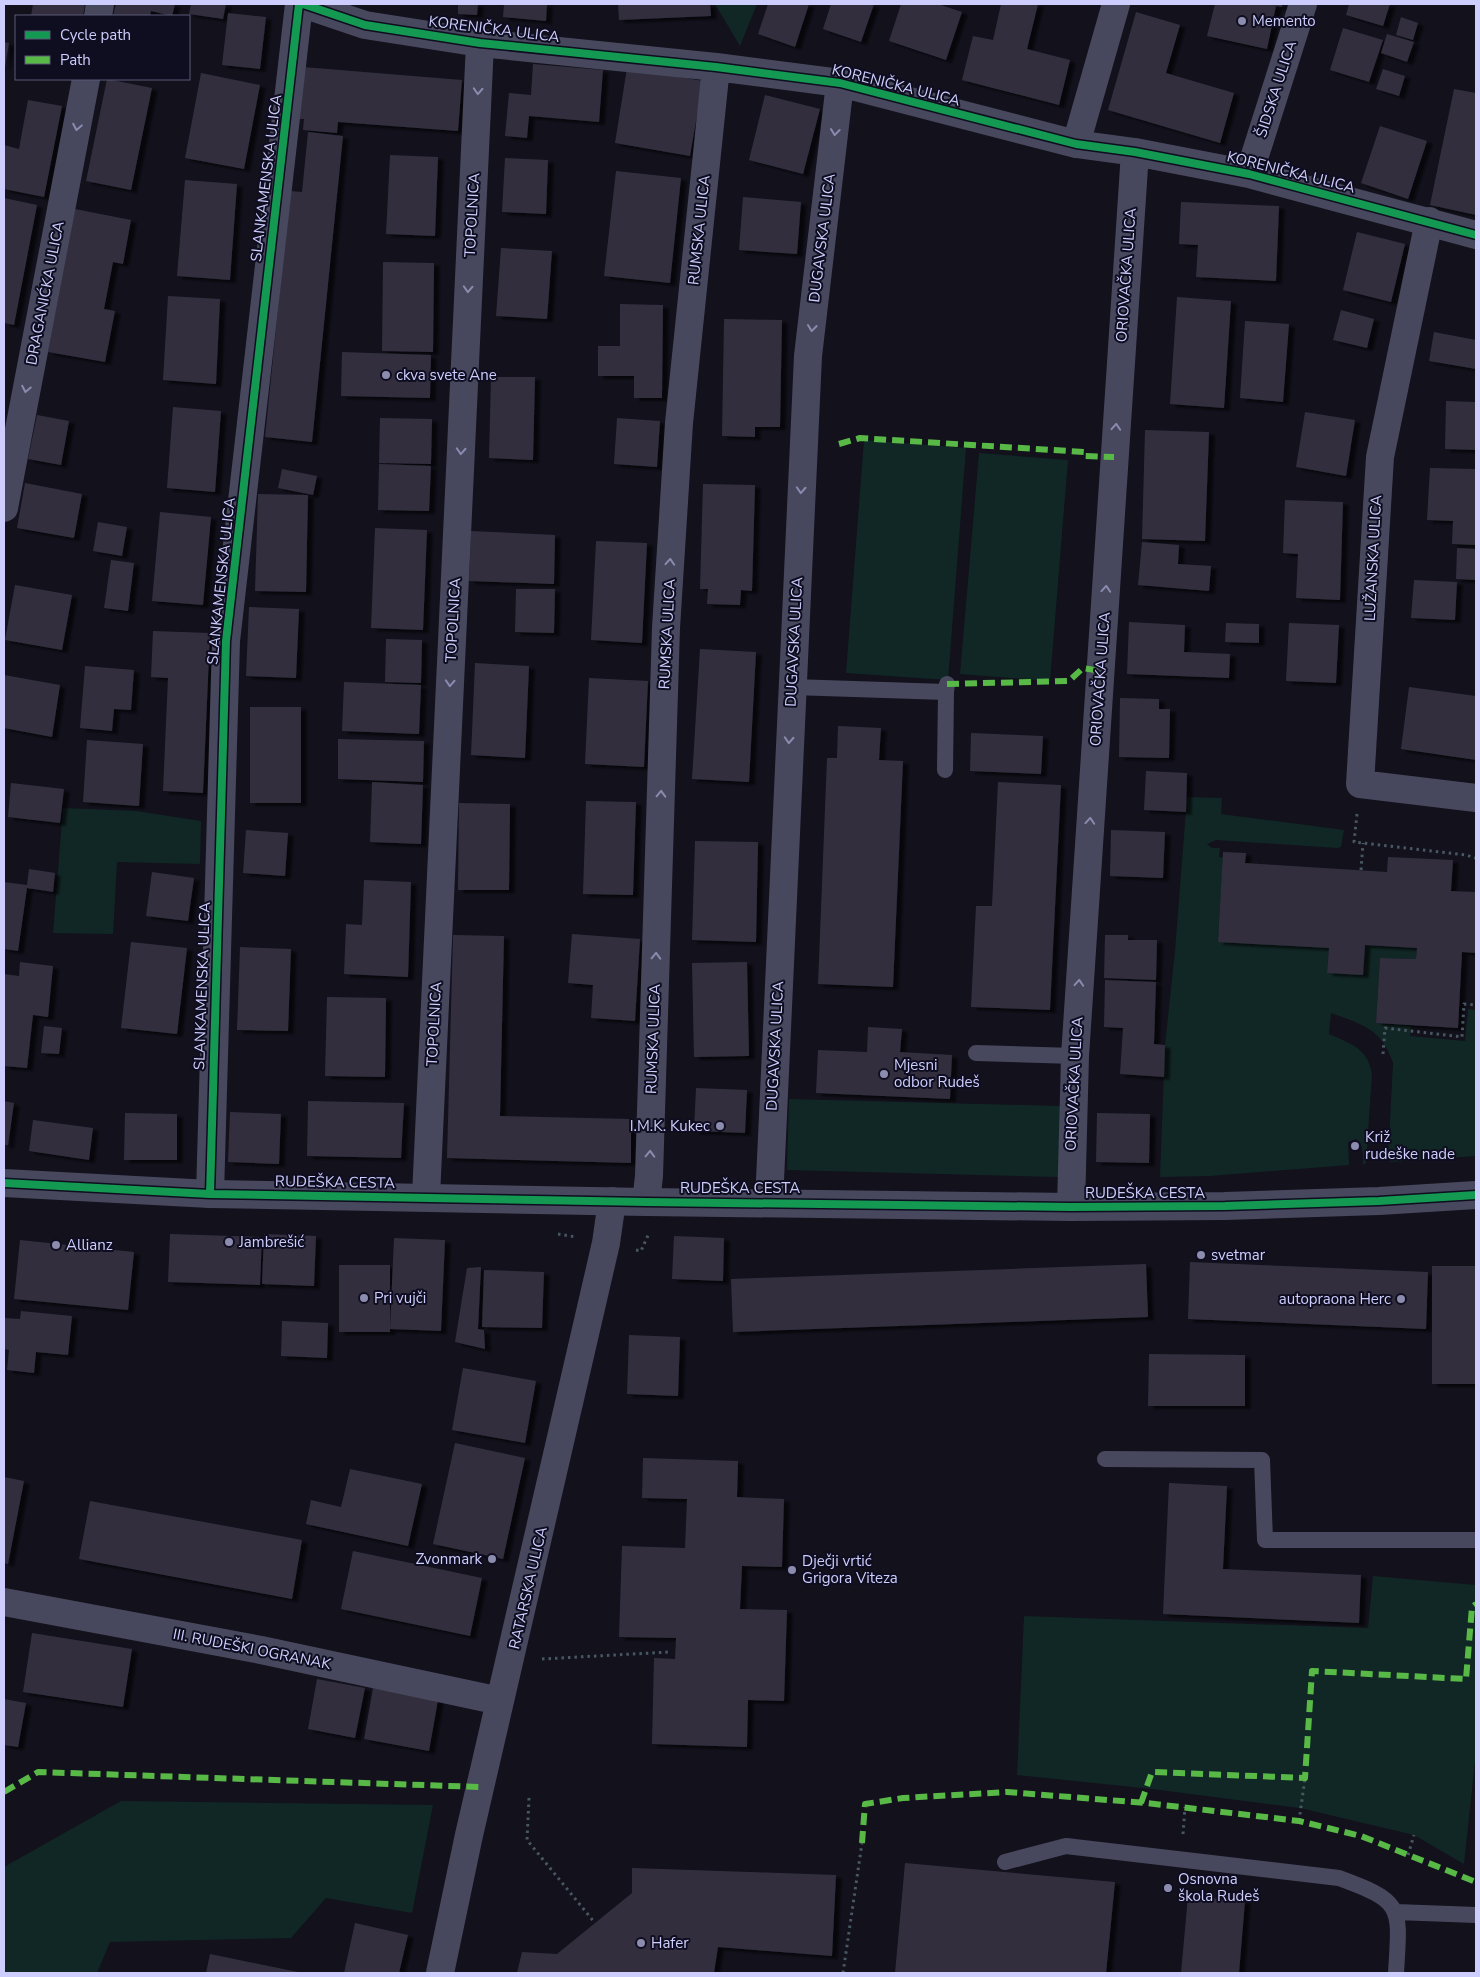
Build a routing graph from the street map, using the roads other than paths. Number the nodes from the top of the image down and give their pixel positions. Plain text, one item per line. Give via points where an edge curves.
1 (301, 4) edge
2 (1116, 4) edge
3 (1303, 4) edge
4 (480, 43) junction
5 (716, 67) junction
6 (86, 80) edge
7 (840, 84) junction
8 (1076, 144) junction
9 (1135, 152) junction
10 (1249, 174) junction
11 (1429, 221) junction
12 (1476, 235) edge
13 (4, 508) edge
14 (792, 687) junction
15 (946, 770) dead end
16 (1476, 798) edge
17 (976, 1053) dead end
18 (1075, 1056) junction
19 (4, 1183) edge
20 (210, 1194) junction
21 (1476, 1195) edge
22 (426, 1196) junction
23 (612, 1201) junction
24 (646, 1202) junction
25 (769, 1202) junction
26 (1071, 1207) junction
27 (1106, 1459) dead end
28 (1476, 1540) edge
29 (4, 1602) edge
30 (500, 1701) junction
31 (1005, 1862) dead end
32 (1396, 1912) junction
33 (1476, 1916) edge
34 (440, 1973) edge
35 (1396, 1973) edge

1 - 4 street, KORENIČKA ULICA via 365,25
1 - 20 street, SLANKAMENSKA ULICA via 226,641
2 - 8 street
3 - 10 street, ŠIDSKA ULICA
4 - 5 street, KORENIČKA ULICA
4 -> 22 street, TOPOLNICA
5 - 7 street, KORENIČKA ULICA
24 -> 5 street, RUMSKA ULICA via 666,628 679,423
6 -> 13 street, DRAGANIĆKA ULICA
7 - 8 street, KORENIČKA ULICA
7 -> 14 street, DUGAVSKA ULICA via 808,356
8 - 9 street, KORENIČKA ULICA
9 - 10 street, KORENIČKA ULICA
18 -> 9 street, ORIOVAČKA ULICA
10 - 11 street, KORENIČKA ULICA
11 - 12 street, KORENIČKA ULICA
11 - 16 street, LUŽANSKA ULICA via 1380,457 1360,784
14 - 15 lane via 947,688
14 -> 25 street, DUGAVSKA ULICA
17 - 18 lane
18 - 26 street, ORIOVAČKA ULICA
19 - 20 street, RUDEŠKA CESTA
20 - 22 street, RUDEŠKA CESTA
21 - 26 street, RUDEŠKA CESTA via 1379,1202
22 - 23 street, RUDEŠKA CESTA
23 - 24 street, RUDEŠKA CESTA
23 - 30 street, RATARSKA ULICA via 606,1243
24 - 25 street, RUDEŠKA CESTA
25 - 26 street, RUDEŠKA CESTA
27 - 28 lane via 1262,1460 1265,1540
29 - 30 street, III. RUDEŠKI OGRANAK via 261,1650
30 - 34 street, RATARSKA ULICA
31 - 32 lane via 1066,1846 1339,1878 1376,1892 1389,1901
32 - 33 lane
32 - 35 lane via 1399,1932

